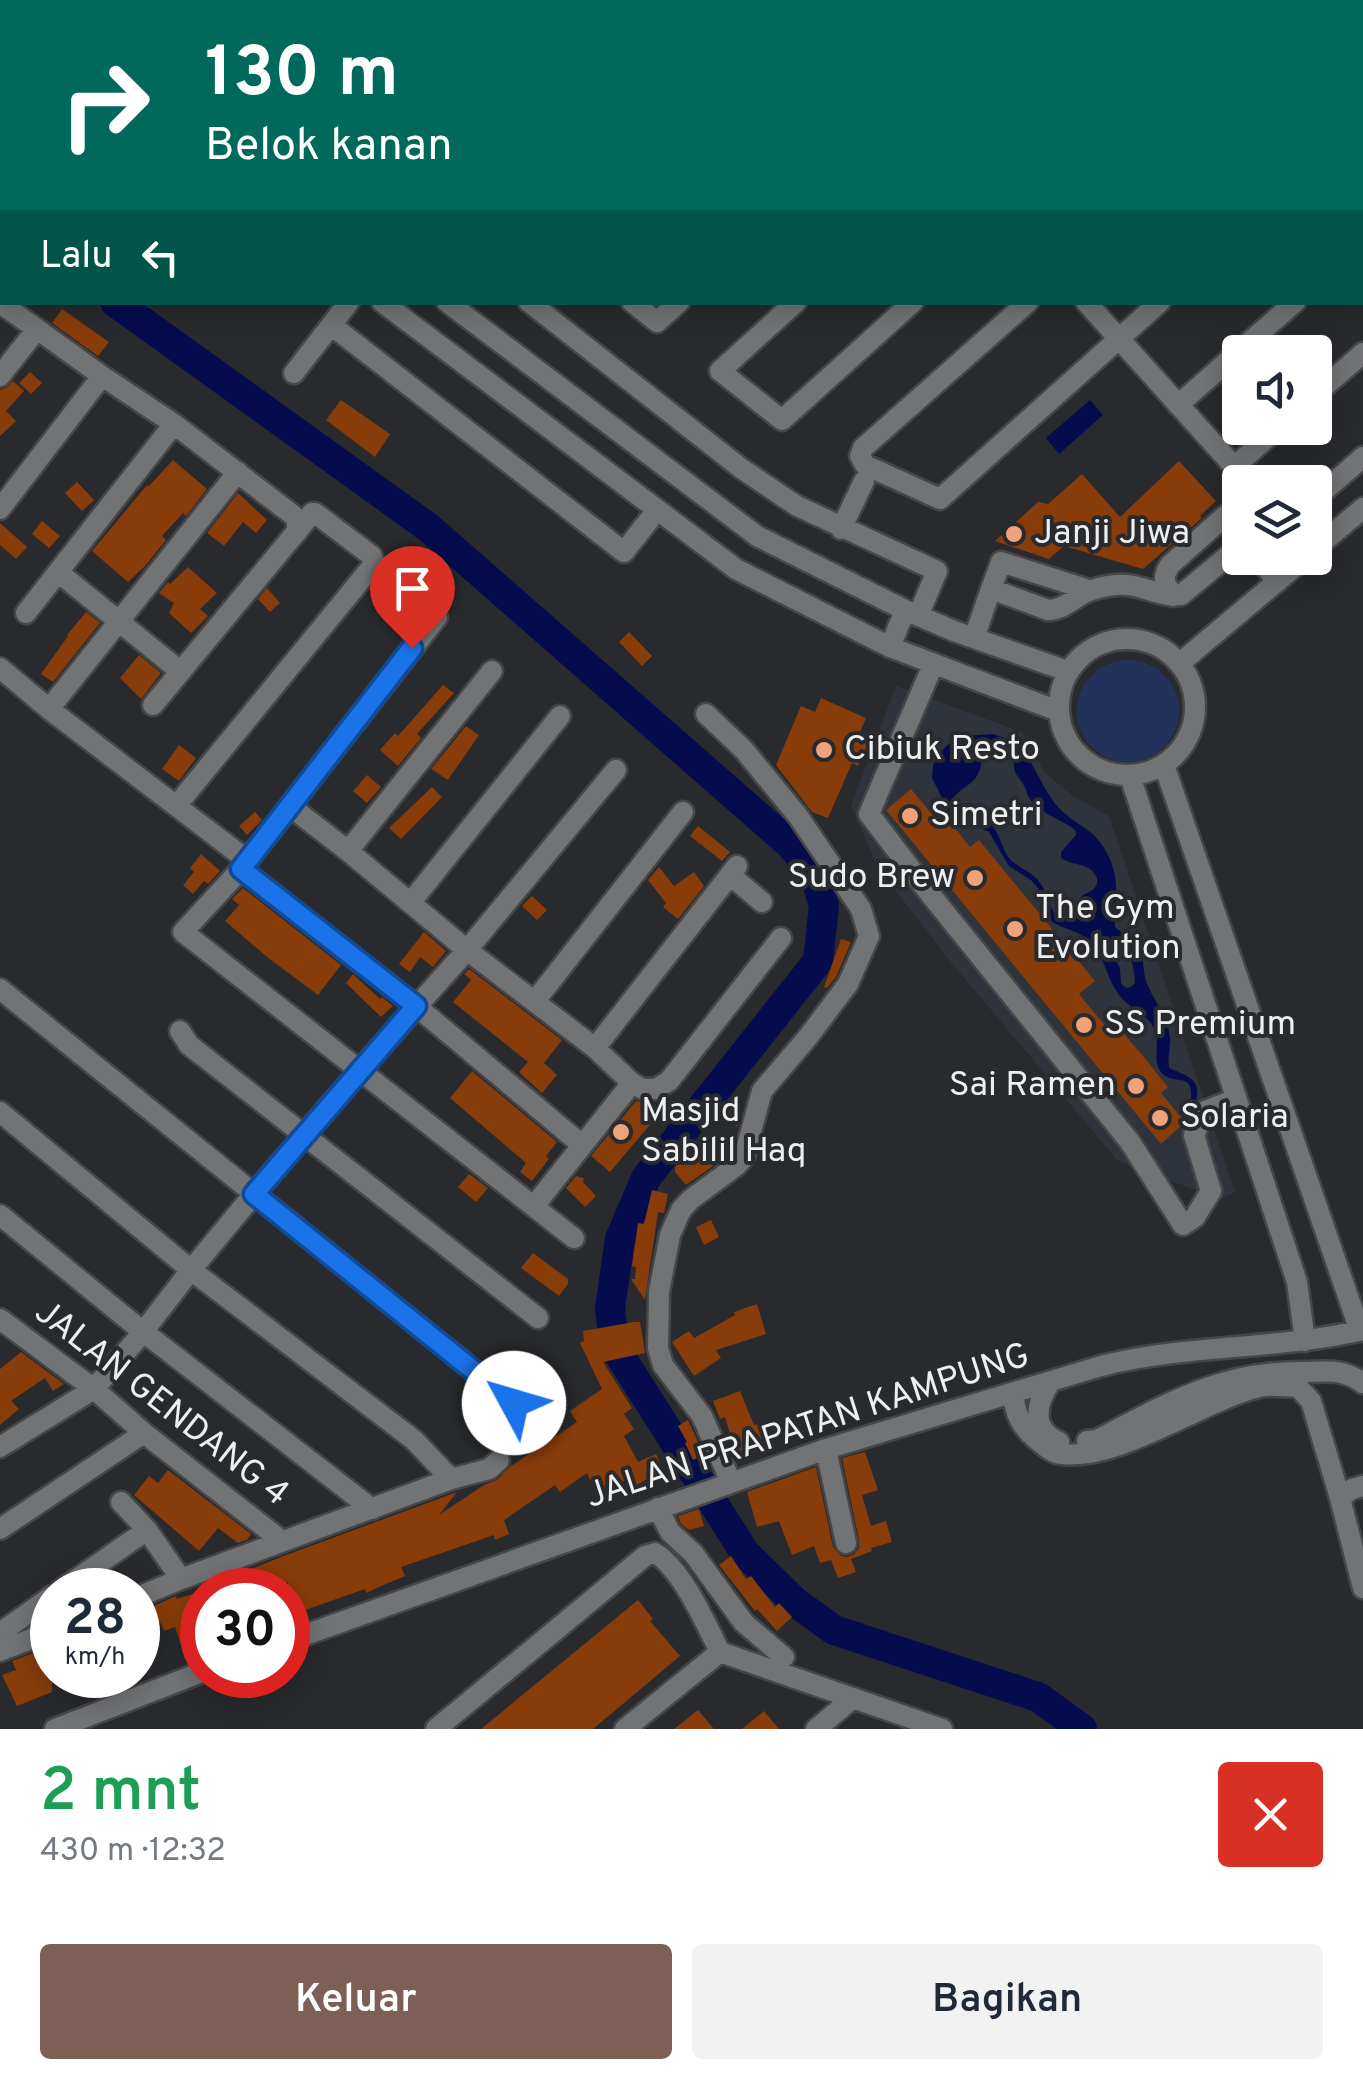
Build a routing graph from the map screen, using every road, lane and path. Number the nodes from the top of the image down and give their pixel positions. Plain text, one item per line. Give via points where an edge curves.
1 (2, 305) edge
2 (348, 305) edge
3 (386, 305) edge
4 (454, 305) edge
5 (533, 305) edge
6 (636, 305) edge
7 (676, 305) edge
8 (793, 305) edge
9 (910, 305) edge
10 (1025, 305) edge
11 (1089, 305) edge
12 (1157, 305) edge
13 (1293, 305) edge
14 (331, 326) junction
15 (37, 328) junction
16 (1119, 340) junction
17 (1363, 353) edge
18 (294, 373) dead end
19 (0, 376) edge
20 (102, 376) junction
21 (1332, 380) edge
22 (1178, 406) junction
23 (174, 424) junction
24 (1265, 445) edge
25 (1363, 457) edge
26 (1232, 465) edge
27 (1249, 465) edge
28 (238, 472) junction
29 (864, 480) dead end
30 (1332, 484) edge
31 (1363, 508) edge
32 (0, 509) edge
33 (657, 510) junction
34 (1222, 519) edge
35 (841, 528) junction
36 (298, 532) junction
37 (1332, 534) edge
38 (1222, 562) edge
39 (1170, 565) junction
40 (58, 572) junction
41 (1278, 575) edge
42 (1138, 586) junction
43 (991, 589) junction
44 (1089, 590) junction
45 (1173, 596) junction
46 (26, 613) dead end
47 (911, 613) junction
48 (436, 617) dead end
49 (118, 622) junction
50 (974, 638) junction
51 (890, 646) junction
52 (933, 664) junction
53 (1180, 664) junction
54 (0, 668) edge
55 (180, 671) junction
56 (492, 671) dead end
57 (1068, 671) junction
58 (152, 705) dead end
59 (49, 709) junction
60 (1058, 711) junction
61 (706, 714) dead end
62 (560, 716) dead end
63 (1164, 765) junction
64 (616, 770) dead end
65 (1130, 776) junction
66 (177, 805) junction
67 (290, 807) junction
68 (683, 812) dead end
69 (348, 851) junction
70 (244, 864) junction
71 (411, 902) junction
72 (762, 902) dead end
73 (782, 938) dead end
74 (466, 950) junction
75 (0, 989) edge
76 (536, 1001) junction
77 (416, 1006) junction
78 (180, 1031) dead end
79 (594, 1048) junction
80 (360, 1070) junction
81 (632, 1084) junction
82 (1236, 1099) junction
83 (0, 1112) edge
84 (300, 1141) junction
85 (582, 1145) junction
86 (261, 1187) junction
87 (534, 1206) junction
88 (0, 1216) edge
89 (574, 1238) dead end
90 (190, 1270) junction
91 (538, 1318) dead end
92 (5, 1330) edge
93 (1362, 1330) edge
94 (143, 1332) junction
95 (1306, 1341) junction
96 (1051, 1381) junction
97 (1363, 1383) edge
98 (94, 1388) junction
99 (1014, 1392) junction
100 (514, 1403) dead end
101 (144, 1432) junction
102 (0, 1447) edge
103 (826, 1449) junction
104 (499, 1460) dead end
105 (452, 1479) junction
106 (730, 1482) junction
107 (1363, 1486) edge
108 (1340, 1498) junction
109 (121, 1502) dead end
110 (666, 1505) junction
111 (372, 1509) junction
112 (0, 1529) edge
113 (147, 1530) junction
114 (282, 1541) junction
115 (846, 1543) dead end
116 (93, 1568) edge
117 (210, 1568) edge
118 (180, 1578) edge
119 (1363, 1588) edge
120 (30, 1612) edge
121 (0, 1633) edge
122 (310, 1633) edge
123 (30, 1639) edge
124 (0, 1651) edge
125 (720, 1652) junction
126 (784, 1658) dead end
127 (180, 1681) edge
128 (852, 1699) junction
129 (55, 1729) edge
130 (436, 1729) edge
131 (624, 1729) edge
132 (816, 1729) edge
133 (942, 1729) edge

1 - 15 street
2 - 14 street
3 - 33 street
4 - 47 street via 756,536
5 - 35 street via 742,469
6 - 7 street via 657,322
8 - 9 street via 720,371 782,420
10 - 16 street via 863,448 866,465 940,500
11 - 16 street
12 - 16 street
13 - 22 street
14 - 18 street
14 - 33 street via 624,552
15 - 19 street
15 - 20 street
16 - 22 street
17 - 21 street
20 - 23 street
20 - 32 street
22 - 26 street
23 - 28 street
23 - 40 street
24 - 27 street
25 - 30 street
28 - 36 street via 294,516
28 - 49 street
29 - 35 street
31 - 37 street
33 - 51 street via 736,569
34 - 39 street
35 - 47 street via 937,571
36 - 55 street
36 - 66 street via 315,513 374,564
38 - 45 street
39 - 42 street
39 - 45 street via 1164,574
40 - 46 street
40 - 49 street
41 - 53 street
42 - 44 street
42 - 45 street
43 - 44 street via 1048,610
43 - 44 street via 1001,562
43 - 50 street
47 - 50 street
47 - 51 street
48 - 67 street
49 - 55 street
49 - 59 street
50 - 57 street
51 - 52 street
52 - 60 street
52 - 82 street via 869,814 1130,1142 1183,1225 1211,1191 1194,1135 1205,1111
53 - 57 street via 1144,640 1122,639 1082,655
53 - 63 street via 1196,706 1192,729
54 - 59 street
55 - 58 street
56 - 69 street
57 - 60 street
59 - 66 street
60 - 65 street via 1080,758 1104,772
61 - 106 street via 798,816 862,909 869,936 848,984 762,1090 744,1157 690,1200 670,1236 658,1348 663,1365 702,1416
62 - 71 street
63 - 65 street
63 - 93 street
64 - 74 street
65 - 82 street
66 - 70 street
67 - 69 street
67 - 70 street
68 - 76 street
69 - 71 street
70 - 77 street
70 - 80 street via 184,932
71 - 74 street
72 - 79 street via 733,870
73 - 81 street via 669,1081 656,1089
74 - 76 street
74 - 77 street
75 - 86 street
76 - 79 street
77 - 80 street
77 - 85 street
78 - 84 street
79 - 81 street
80 - 84 street
80 - 87 street
81 - 85 street
82 - 95 street via 1297,1282
83 - 90 street
84 - 86 street
84 - 91 street
85 - 87 street
86 - 90 street
86 - 100 street
87 - 89 street
88 - 94 street
90 - 94 street
90 - 105 street via 414,1440
92 - 98 street, JALAN GENDANG 4
93 - 95 street, JALAN PRAPATAN KAMPUNG
94 - 98 street
94 - 111 street
95 - 96 street, JALAN PRAPATAN KAMPUNG via 1142,1355
96 - 97 street via 1038,1415 1052,1439 1068,1445 1098,1440 1207,1386 1245,1375 1320,1371 1349,1373
96 - 99 street, JALAN PRAPATAN KAMPUNG
98 - 101 street, JALAN GENDANG 4
98 - 102 street
99 - 103 street, JALAN PRAPATAN KAMPUNG
99 - 108 street via 1031,1435 1048,1450 1078,1454 1107,1449 1263,1386 1298,1388 1311,1401
101 - 112 street
101 - 114 street, JALAN GENDANG 4
103 - 106 street, JALAN PRAPATAN KAMPUNG
103 - 115 street
104 - 105 street
105 - 111 street
106 - 110 street, JALAN PRAPATAN KAMPUNG
107 - 108 street
108 - 119 street
109 - 113 street
110 - 122 street, JALAN PRAPATAN KAMPUNG
110 - 126 street via 664,1524 744,1624
111 - 114 street
113 - 116 street
113 - 118 street
114 - 117 street
120 - 121 street
123 - 124 street
125 - 128 street
125 - 130 street via 696,1602 664,1559 650,1554
125 - 131 street
127 - 129 street
128 - 132 street
128 - 133 street

